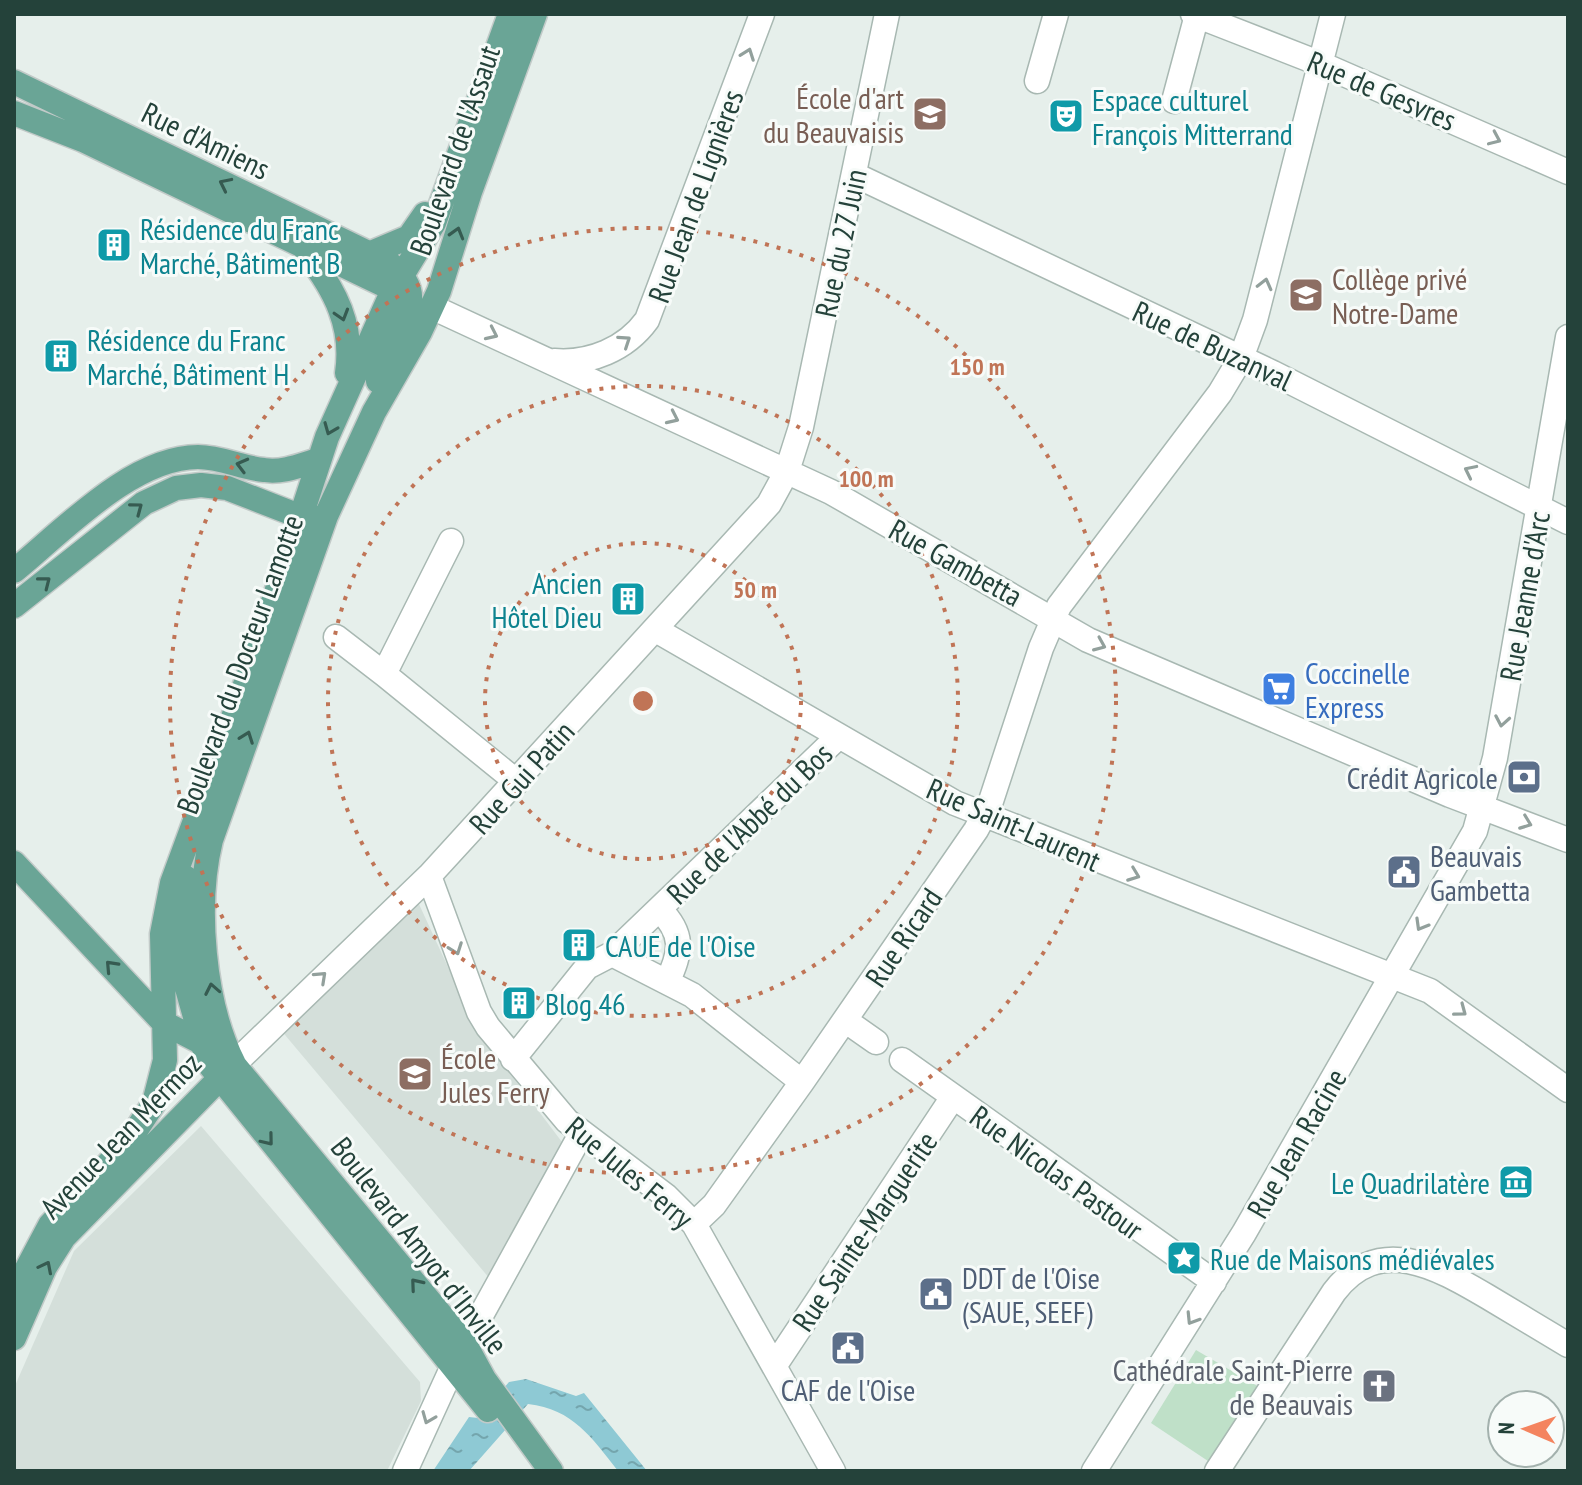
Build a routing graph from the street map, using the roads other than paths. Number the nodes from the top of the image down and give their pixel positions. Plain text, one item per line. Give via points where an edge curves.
1 (510, 14) edge
2 (535, 14) edge
3 (762, 14) edge
4 (887, 14) edge
5 (1056, 14) edge
6 (1333, 14) edge
7 (1195, 15) edge
8 (1321, 64) junction
9 (1037, 81) dead end
10 (14, 82) edge
11 (1174, 101) dead end
12 (14, 104) edge
13 (14, 113) edge
14 (83, 140) junction
15 (456, 159) junction
16 (1568, 172) edge
17 (855, 175) junction
18 (303, 249) junction
19 (371, 253) junction
20 (410, 292) junction
21 (1568, 337) edge
22 (1241, 358) junction
23 (552, 361) junction
24 (343, 398) junction
25 (318, 460) junction
26 (787, 471) junction
27 (1539, 506) junction
28 (299, 516) junction
29 (326, 516) junction
30 (1568, 522) edge
31 (451, 541) dead end
32 (14, 571) edge
33 (14, 606) edge
34 (1052, 619) junction
35 (656, 630) junction
36 (336, 637) dead end
37 (384, 674) junction
38 (839, 736) junction
39 (517, 782) junction
40 (209, 786) junction
41 (1483, 807) junction
42 (984, 816) junction
43 (1568, 840) edge
44 (14, 863) edge
45 (429, 876) junction
46 (659, 909) junction
47 (612, 954) junction
48 (1392, 976) junction
49 (667, 982) junction
50 (846, 1021) junction
51 (164, 1023) junction
52 (200, 1042) junction
53 (876, 1042) dead end
54 (513, 1059) junction
55 (902, 1060) dead end
56 (226, 1072) junction
57 (802, 1082) junction
58 (1568, 1090) edge
59 (953, 1097) junction
60 (581, 1134) junction
61 (694, 1224) junction
62 (1214, 1282) junction
63 (14, 1293) edge
64 (14, 1338) edge
65 (465, 1344) junction
66 (1568, 1345) edge
67 (775, 1365) junction
68 (453, 1366) junction
69 (485, 1393) junction
70 (515, 1430) junction
71 (405, 1471) edge
72 (541, 1471) edge
73 (551, 1471) edge
74 (833, 1471) edge
75 (1094, 1471) edge
76 (1217, 1471) edge

1 - 15 main road, Boulevard de l'Assaut
20 -> 2 main road, Boulevard de l'Assaut
23 -> 3 street, Rue Jean de Lignières via 601,355 625,343 647,320
4 - 17 street, Rue du 27 Juin
5 - 9 street
6 - 8 street, Rue Ricard
7 - 8 street, Rue de Gesvres
7 - 11 street
8 -> 16 street, Rue de Gesvres
22 -> 8 street, Rue Ricard
19 -> 10 main road, Rue d'Amiens
12 - 14 street, Rue d'Amiens
13 - 14 main road, Rue d'Amiens
14 - 18 main road, Rue d'Amiens
15 - 19 main road via 409,237
15 - 20 main road, Boulevard du Docteur Lamotte
17 - 22 street, Rue de Buzanval
17 - 26 street, Rue du 27 Juin
18 - 20 main road, Rue d'Amiens
18 -> 24 main road via 329,282 343,314 349,354
19 - 20 main road, Rue d'Amiens
20 -> 23 street, Rue Gambetta
20 - 24 main road, Boulevard du Docteur Lamotte
20 - 29 main road, Boulevard du Docteur Lamotte
21 - 27 street, Rue Jeanne d'Arc
27 -> 22 street, Rue de Buzanval
22 - 34 street, Rue Ricard
23 -> 26 street, Rue Gambetta
24 -> 25 main road, Boulevard du Docteur Lamotte
25 - 28 main road, Boulevard du Docteur Lamotte
25 -> 32 main road via 276,471 210,458 156,464 108,495
26 - 34 street, Rue Gambetta
26 - 35 street, Rue Gui Patin via 769,504
27 - 30 street, Rue de Buzanval
27 -> 41 street, Rue Jeanne d'Arc
28 - 29 main road
33 -> 28 main road via 165,491 201,485 227,488
28 - 40 main road, Boulevard du Docteur Lamotte
56 -> 29 main road, Boulevard du Docteur Lamotte via 207,958 206,862
31 - 37 street
34 -> 41 street, Rue Gambetta via 1088,640
34 - 42 street, Rue Ricard
35 - 38 street, Rue Saint-Laurent
35 - 39 street, Rue Gui Patin
36 - 37 street
37 - 39 street
38 - 42 street, Rue Saint-Laurent
38 - 46 street, Rue de l'Abbé du Bos
39 - 45 street, Rue Gui Patin
40 - 51 main road, Boulevard du Docteur Lamotte via 165,913
40 - 52 main road, Boulevard du Docteur Lamotte via 189,862 182,915 185,981
41 -> 43 street, Rue Gambetta
41 -> 48 street, Rue Jean Racine via 1469,843
42 -> 48 street, Rue Saint-Laurent
42 - 50 street, Rue Ricard
51 -> 44 main road
45 -> 54 street, Rue Jules Ferry via 479,1012
56 -> 45 street, Rue Gui Patin
46 - 47 street, Rue de l'Abbé du Bos
46 - 49 street, Rue de l'Abbé du Bos via 675,927 680,945
47 - 49 street
47 - 54 street, Rue de l'Abbé du Bos via 587,967
48 -> 58 street, Rue Saint-Laurent via 1449,1002
48 - 62 street, Rue Jean Racine
49 - 57 street via 692,995
50 - 53 street
50 - 57 street, Rue Ricard
51 - 52 main road
51 - 63 main road, Avenue Jean Mermoz via 164,1071 148,1116 50,1225
52 - 56 main road via 221,1052
54 - 60 street, Rue Jules Ferry
55 - 59 street, Rue Nicolas Pastour
64 -> 56 main road, Avenue Jean Mermoz via 64,1237
65 -> 56 main road, Boulevard Amyot d'Inville
56 -> 68 main road, Boulevard Amyot d'Inville
57 - 61 street, Rue Ricard via 714,1205
59 - 62 street, Rue Nicolas Pastour
59 - 67 street, Rue Sainte-Marguerite
60 - 61 street, Rue Jules Ferry via 666,1196
60 - 65 street
61 - 67 street, Rue Jules Ferry
62 -> 75 street, Rue Jean Racine
65 - 68 street
65 - 69 main road, Boulevard Amyot d'Inville
66 - 76 street via 1444,1271 1408,1260 1372,1263 1350,1272
67 - 74 street, Rue Jules Ferry
68 - 69 main road, Boulevard Amyot d'Inville
68 -> 71 street
69 - 70 main road, Boulevard Amyot d'Inville
70 - 72 main road, Boulevard Amyot d'Inville
70 - 73 main road, Boulevard Amyot d'Inville

